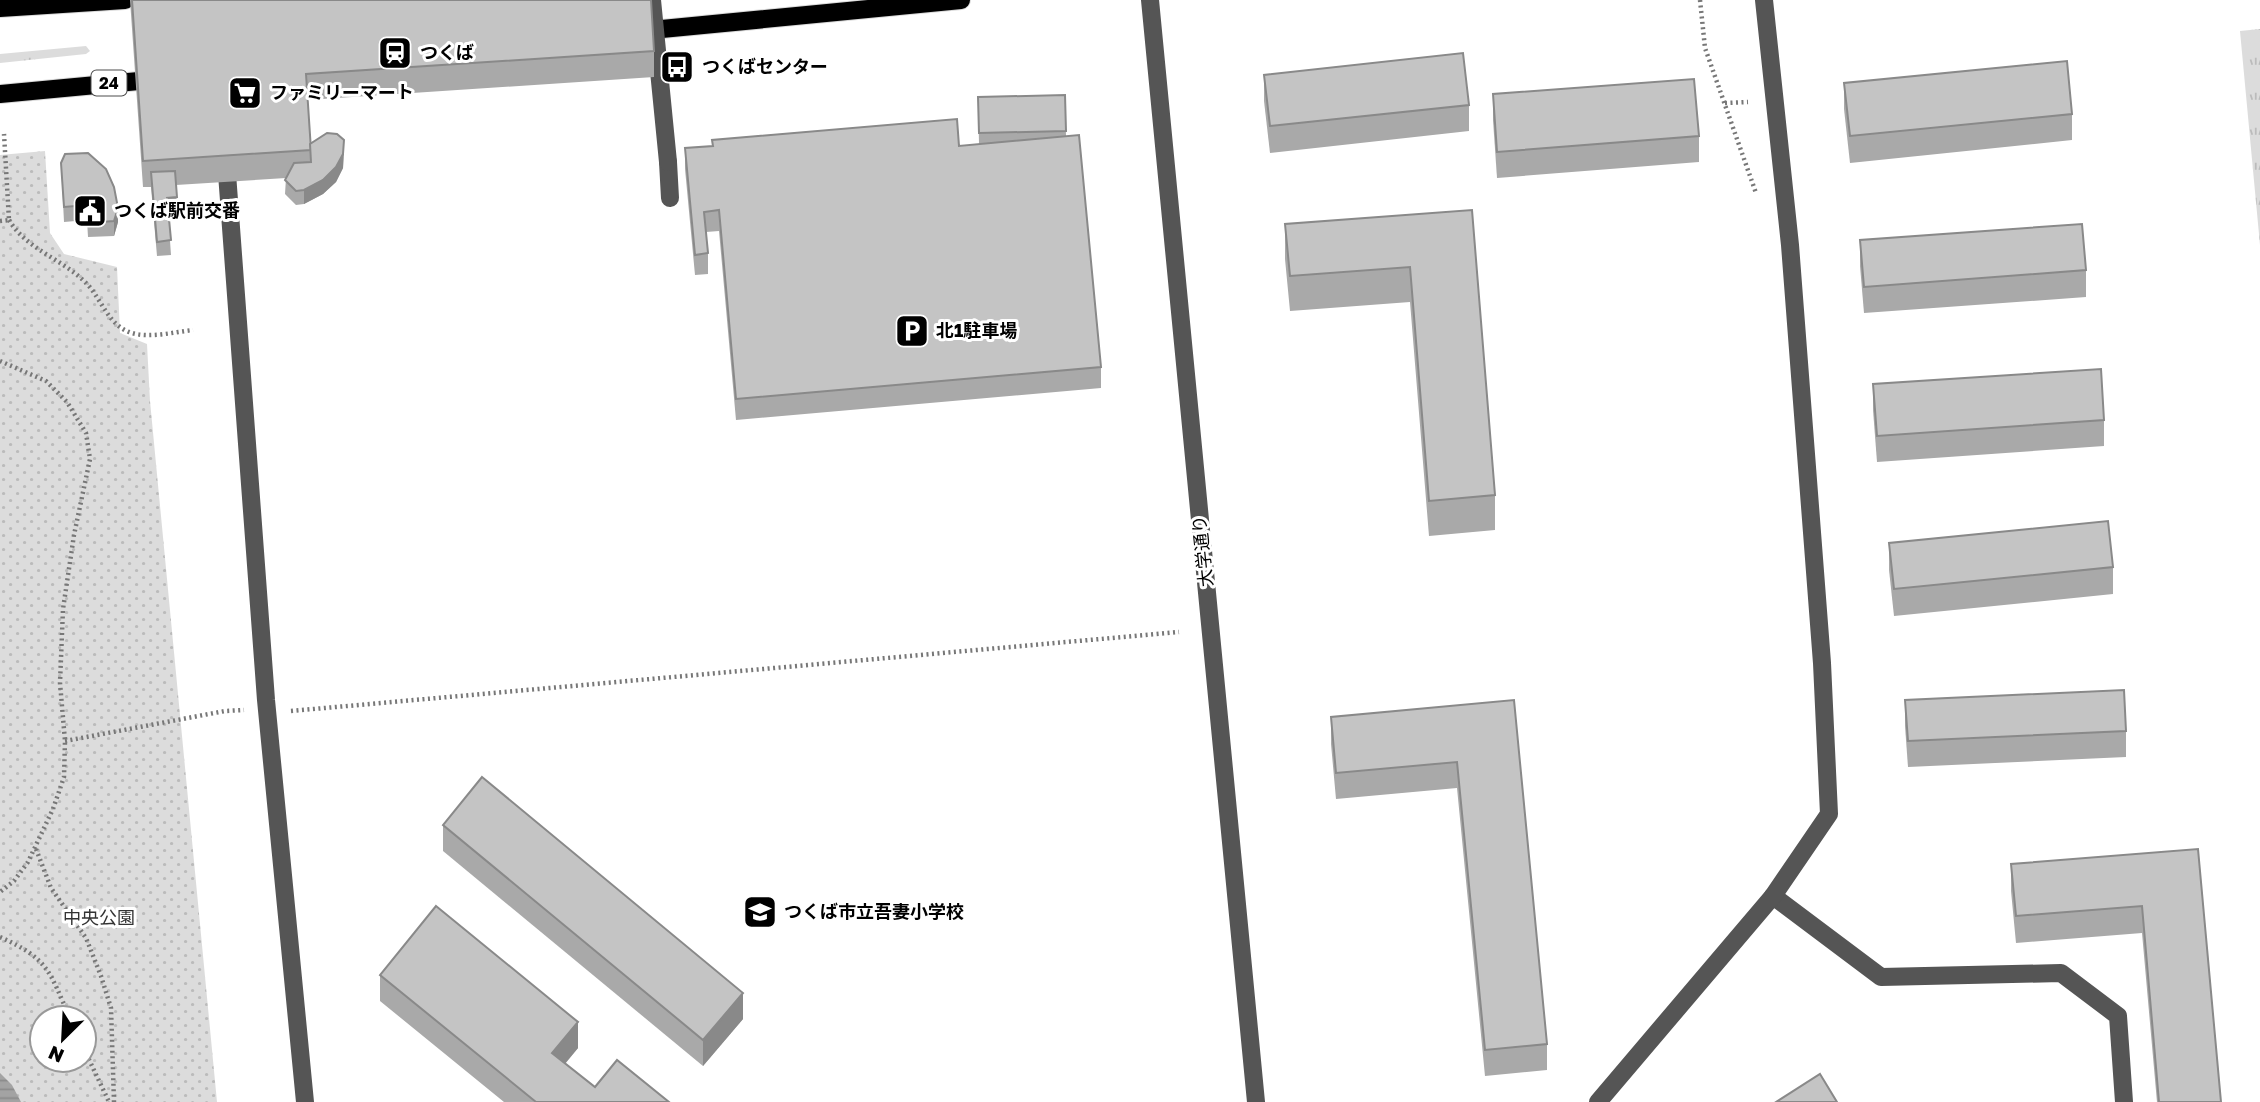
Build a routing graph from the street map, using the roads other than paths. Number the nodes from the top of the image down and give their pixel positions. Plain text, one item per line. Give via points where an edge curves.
1 (125, 0) edge
2 (652, 0) edge
3 (961, 0) edge
4 (1150, 0) edge
5 (1764, 0) edge
6 (0, 9) edge
7 (623, 33) edge
8 (180, 77) edge
9 (0, 94) edge
10 (224, 146) edge
11 (670, 198) dead end
12 (1773, 897) junction
13 (304, 1102) edge
14 (1256, 1102) edge
15 (1598, 1102) edge
16 (2124, 1102) edge

1 - 6 main road
2 - 11 street, bridge
3 - 7 main road
4 - 14 street, 大学通り
5 - 12 street via 1790,245 1829,814
8 - 9 main road, 24
10 - 13 street via 266,700
12 - 15 street
12 - 16 street via 1881,976 2061,973 2118,1016

